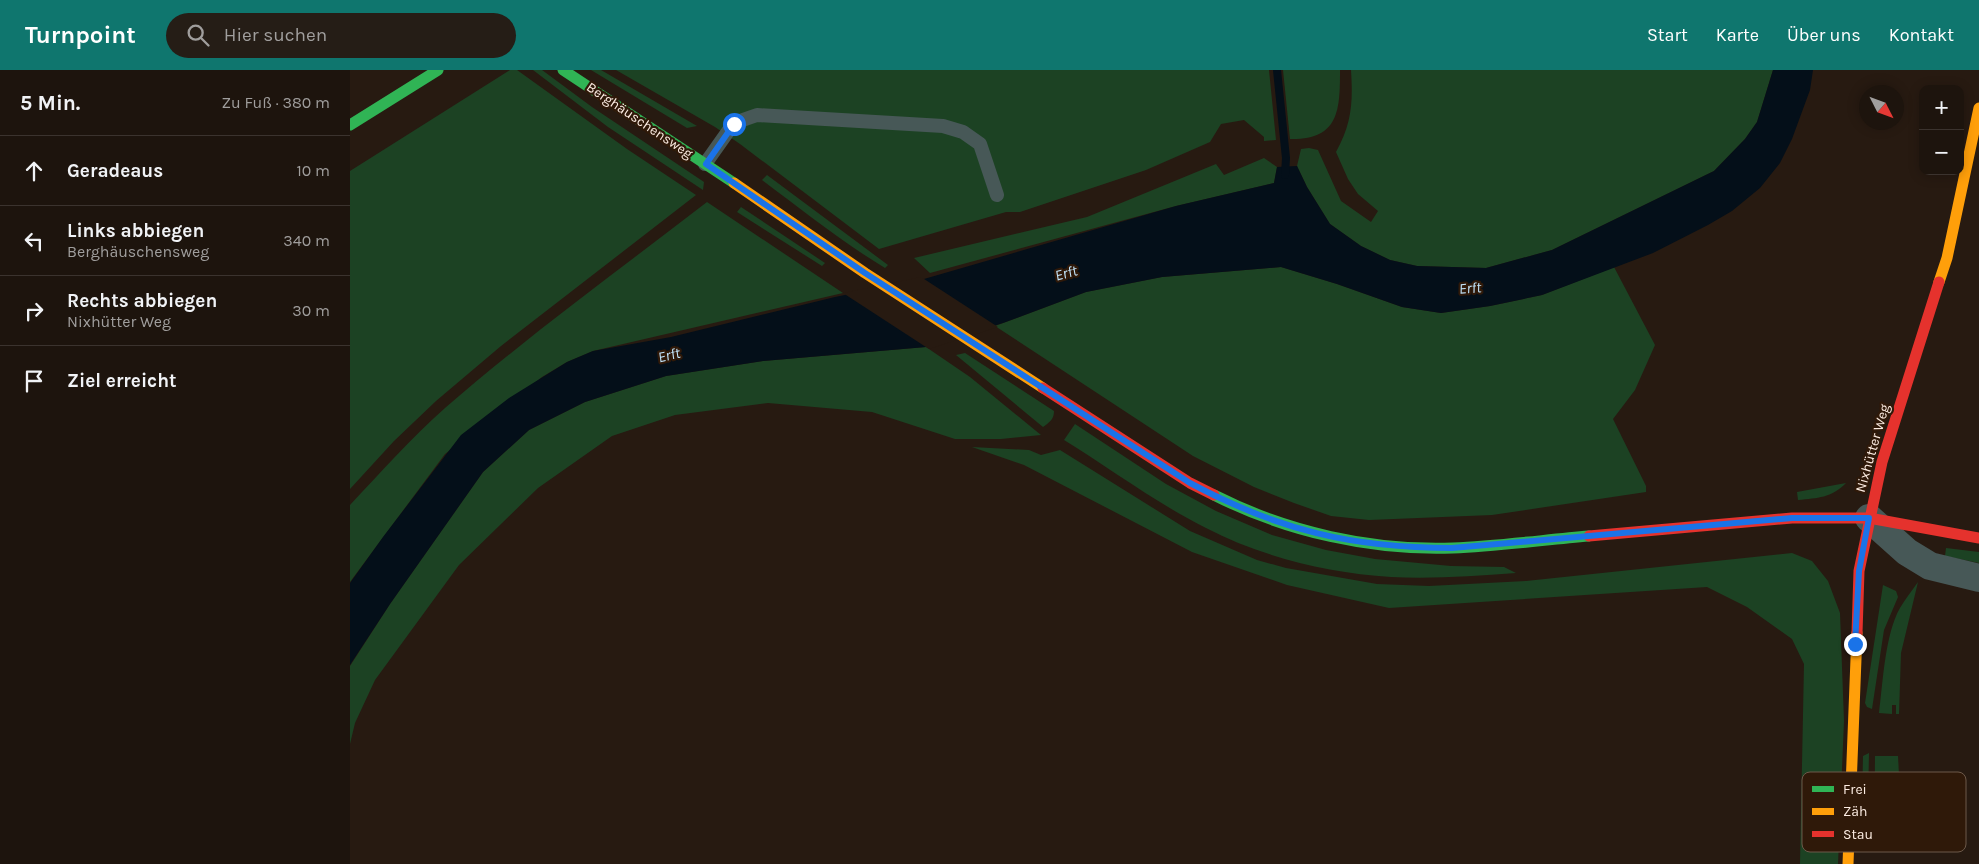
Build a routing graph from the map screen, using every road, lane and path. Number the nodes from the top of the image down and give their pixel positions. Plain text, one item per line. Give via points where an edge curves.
1 (438, 70) edge
2 (563, 70) edge
3 (1979, 108) edge
4 (350, 125) edge
5 (706, 164) junction
6 (997, 196) dead end
7 (1869, 518) junction
8 (1979, 538) edge
9 (1979, 578) edge
10 (1851, 772) edge

1 - 4 main road
2 - 5 main road, Berghäuschensweg
3 - 7 main road, Nixhütter Weg via 1947,258 1882,462
5 - 6 lane via 734,124 757,115 944,126 962,132 980,144
5 - 7 main road, Berghäuschensweg via 865,273 1182,478 1228,504 1268,520 1351,541 1452,548 1792,518
7 - 8 main road, Berghäuschensweg
7 - 9 street via 1907,552 1930,566
7 - 10 main road, Nixhütter Weg via 1859,571

